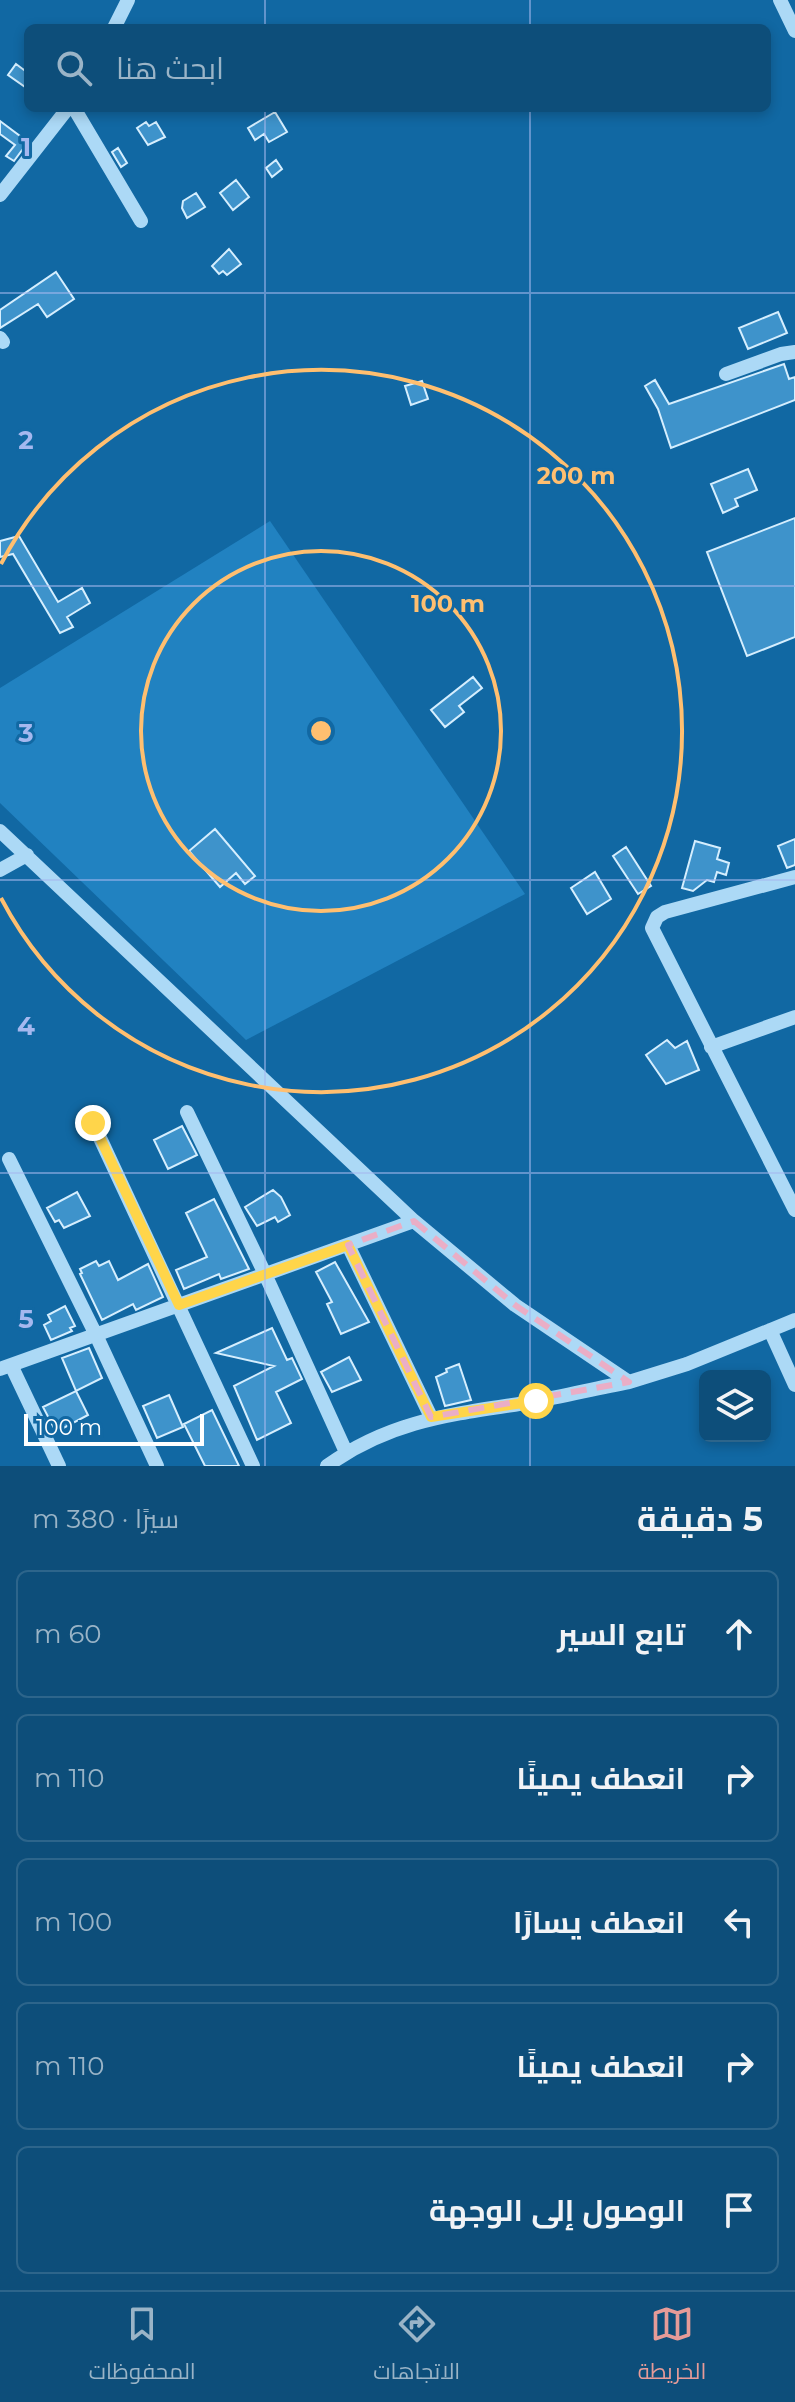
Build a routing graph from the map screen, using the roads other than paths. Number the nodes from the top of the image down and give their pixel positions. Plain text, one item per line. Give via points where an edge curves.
1 (128, 0) edge
2 (780, 0) edge
3 (116, 24) edge
4 (795, 31) edge
5 (65, 112) edge
6 (76, 112) edge
7 (0, 195) edge
8 (141, 221) dead end
9 (795, 352) edge
10 (726, 374) dead end
11 (0, 831) edge
12 (27, 855) junction
13 (0, 870) edge
14 (795, 877) edge
15 (795, 1017) edge
16 (711, 1047) junction
17 (187, 1112) dead end
18 (93, 1123) dead end
19 (9, 1159) dead end
20 (795, 1210) edge
21 (414, 1221) junction
22 (348, 1245) junction
23 (265, 1274) junction
24 (179, 1305) junction
25 (795, 1320) edge
26 (770, 1330) junction
27 (96, 1335) junction
28 (6, 1367) edge
29 (629, 1382) junction
30 (795, 1385) edge
31 (431, 1417) junction
32 (346, 1452) junction
33 (59, 1466) edge
34 (157, 1466) edge
35 (253, 1466) edge
36 (327, 1466) edge

1 - 3 street
2 - 4 street
5 - 7 street
6 - 8 street
9 - 10 street
11 - 12 street
12 - 13 street
12 - 21 street
14 - 16 street via 665,912 653,922
15 - 16 street
16 - 20 street
17 - 23 street
18 - 24 street
19 - 27 street
21 - 22 street
21 - 29 street via 515,1305
22 - 23 street
22 - 31 street
23 - 24 street
23 - 32 street
24 - 27 street
24 - 35 street
25 - 26 street
26 - 29 street
26 - 30 street
27 - 28 street
27 - 34 street
28 - 33 street
29 - 31 street
31 - 32 street
32 - 36 street

